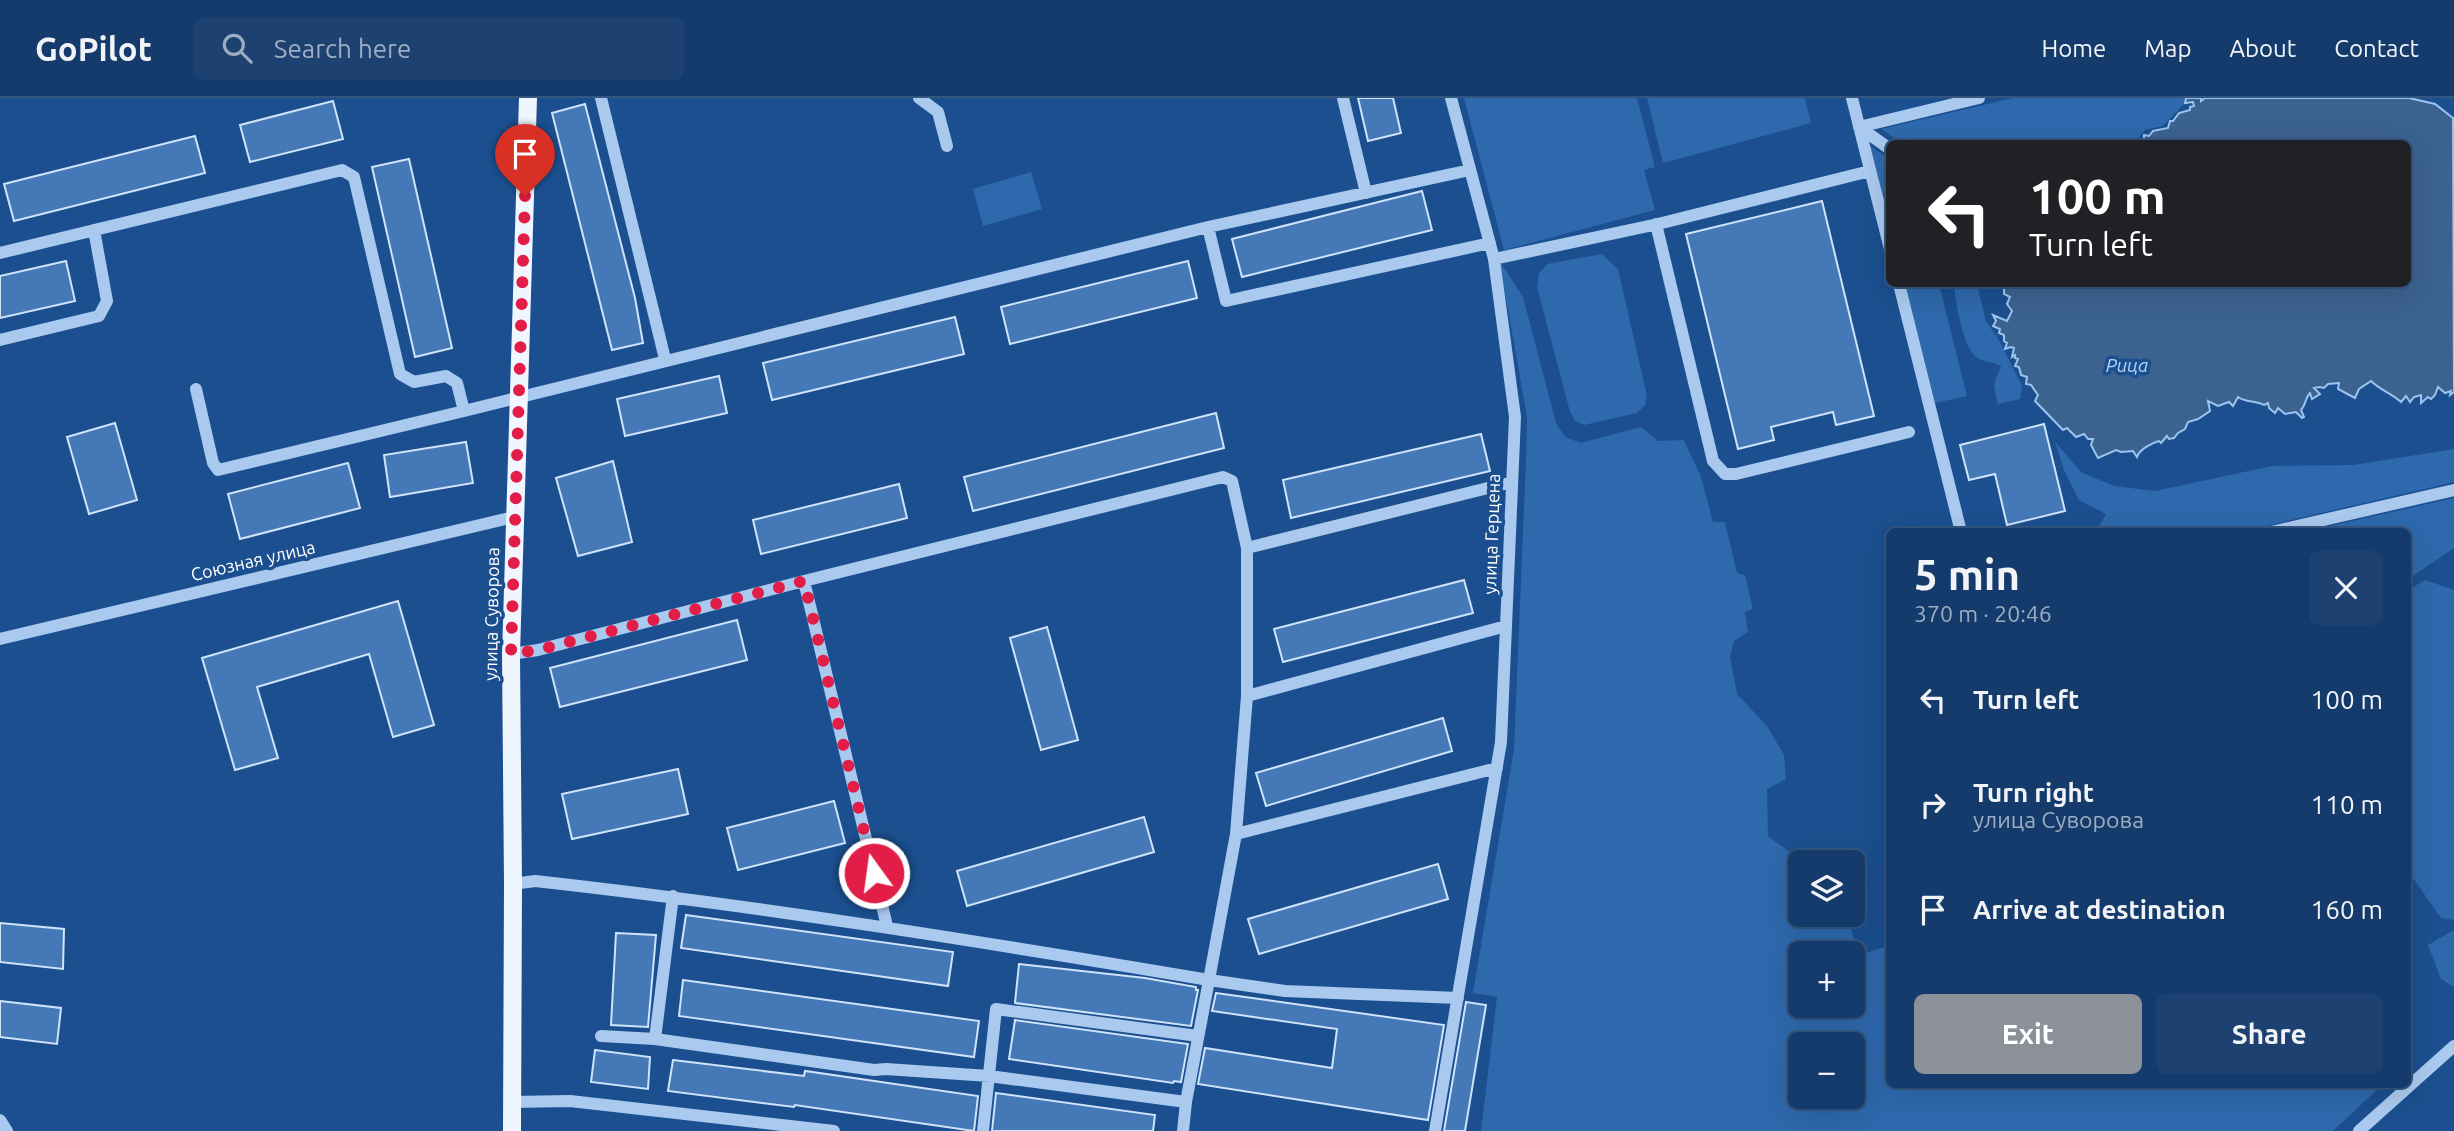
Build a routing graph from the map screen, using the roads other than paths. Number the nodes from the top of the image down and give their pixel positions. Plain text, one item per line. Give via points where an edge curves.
1 (528, 98) edge
2 (601, 98) edge
3 (919, 98) edge
4 (1343, 98) edge
5 (1451, 98) edge
6 (1852, 98) edge
7 (1979, 98) edge
8 (1859, 127) junction
9 (947, 146) dead end
10 (1886, 146) edge
11 (1470, 170) junction
12 (1870, 171) junction
13 (1366, 193) junction
14 (1656, 224) junction
15 (1208, 227) junction
16 (94, 230) junction
17 (1886, 233) edge
18 (1490, 243) junction
19 (0, 253) edge
20 (1494, 259) junction
21 (1900, 287) edge
22 (0, 340) edge
23 (665, 359) junction
24 (196, 390) dead end
25 (519, 396) junction
26 (464, 411) junction
27 (1909, 432) dead end
28 (1512, 482) junction
29 (2454, 490) edge
30 (514, 517) junction
31 (1960, 528) edge
32 (2289, 528) edge
33 (1247, 548) junction
34 (804, 581) junction
35 (1506, 626) junction
36 (0, 639) edge
37 (511, 654) junction
38 (1247, 696) junction
39 (1497, 768) junction
40 (1236, 834) junction
41 (513, 884) junction
42 (673, 896) junction
43 (887, 926) junction
44 (1209, 979) junction
45 (1458, 998) junction
46 (601, 1036) dead end
47 (1198, 1036) junction
48 (655, 1039) junction
49 (2454, 1046) edge
50 (989, 1076) junction
51 (2411, 1085) edge
52 (2408, 1088) edge
53 (512, 1102) junction
54 (1186, 1102) junction
55 (0, 1119) edge
56 (7, 1131) edge
57 (512, 1131) edge
58 (834, 1131) edge
59 (983, 1131) edge
60 (1183, 1131) edge
61 (1435, 1131) edge
62 (2360, 1131) edge

1 - 25 main road, улица Суворова
2 - 23 street
3 - 9 street via 938,112
4 - 13 street
5 - 11 street, улица Герцена
6 - 8 street
7 - 8 street
8 - 10 street
8 - 12 street
11 - 13 street
11 - 18 street, улица Герцена
12 - 14 street
12 - 17 street
13 - 15 street
14 - 20 street
14 - 27 street via 1713,461 1725,474
15 - 18 street via 1226,301
15 - 23 street
16 - 19 street
16 - 22 street via 107,301 99,316
16 - 26 street via 342,170 355,177 400,374 414,382 446,376 457,383
18 - 20 street, улица Герцена
20 - 28 street, улица Герцена via 1515,417
21 - 31 street
23 - 25 street
24 - 26 street via 218,470
25 - 26 street
25 - 30 main road, улица Суворова
28 - 33 street
28 - 35 street, улица Герцена
29 - 32 street
30 - 36 street, Союзная улица
30 - 37 main road, улица Суворова
33 - 34 street via 1234,486 1223,477
33 - 38 street
34 - 37 street
34 - 43 street
35 - 38 street
35 - 39 street, улица Герцена
37 - 41 main road, улица Суворова
38 - 40 street
39 - 40 street
39 - 45 street, улица Герцена
40 - 44 street
41 - 42 street via 535,881
41 - 53 main road, улица Суворова
42 - 43 street
42 - 48 street
43 - 44 street
44 - 45 street via 1285,991
44 - 47 street
45 - 61 street, улица Герцена
46 - 48 street
47 - 50 street via 996,1009
47 - 54 street
48 - 50 street via 874,1070
49 - 51 street
50 - 54 street
50 - 59 street
52 - 62 street
53 - 57 main road, улица Суворова
53 - 58 street via 570,1101
54 - 60 street
55 - 56 street

